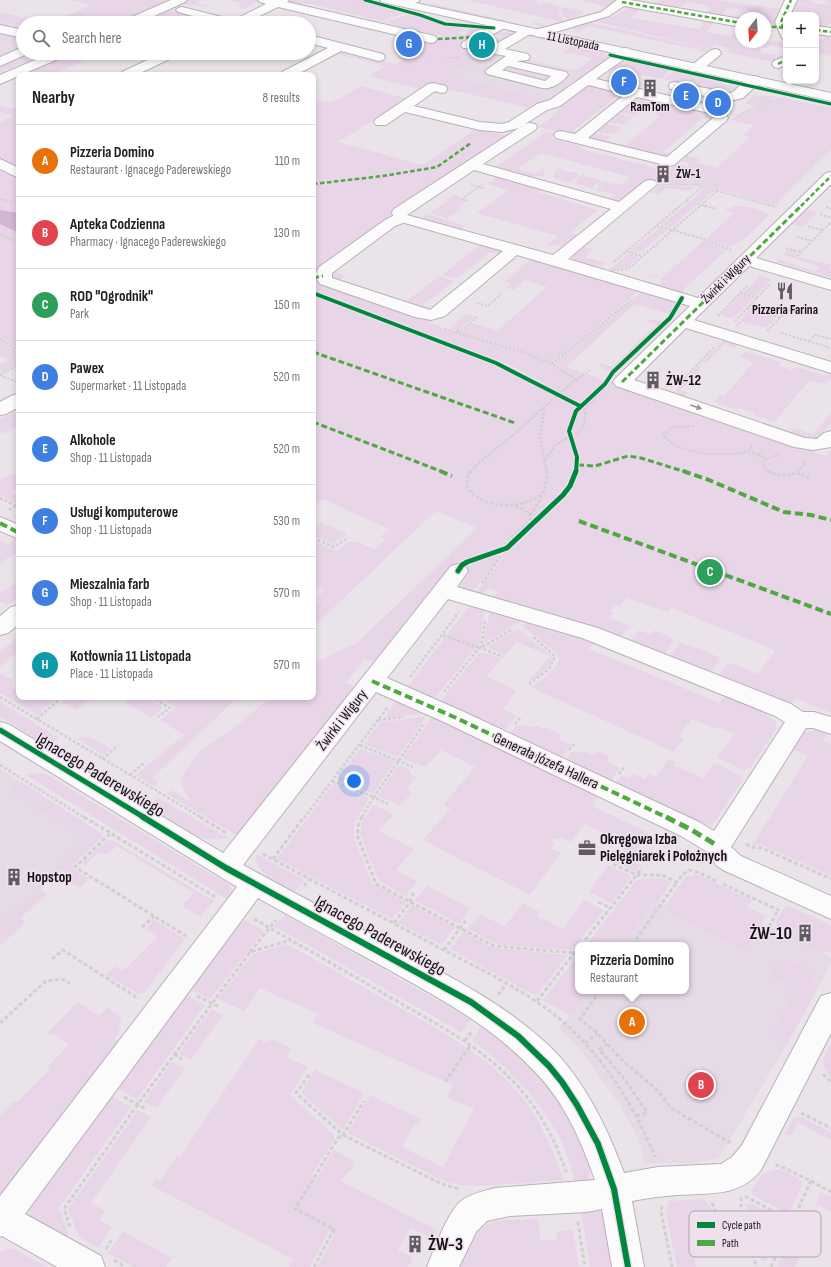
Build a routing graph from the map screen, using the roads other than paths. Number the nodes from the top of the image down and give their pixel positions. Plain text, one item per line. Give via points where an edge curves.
1 (264, 0) edge
2 (387, 0) edge
3 (791, 0) edge
4 (416, 1) edge
5 (623, 1) edge
6 (280, 2) edge
7 (182, 5) edge
8 (786, 12) edge
9 (150, 16) edge
10 (214, 16) edge
11 (249, 16) edge
12 (735, 23) edge
13 (500, 25) junction
14 (771, 27) edge
15 (0, 29) edge
16 (783, 30) edge
17 (819, 30) edge
18 (526, 31) junction
19 (16, 32) edge
20 (831, 32) edge
21 (539, 33) junction
22 (431, 39) dead end
23 (316, 43) edge
24 (467, 45) dead end
25 (334, 50) junction
26 (626, 52) junction
27 (715, 53) dead end
28 (16, 54) edge
29 (379, 57) dead end
30 (517, 58) dead end
31 (316, 59) edge
32 (45, 60) edge
33 (157, 60) edge
34 (315, 60) edge
35 (0, 62) edge
36 (696, 68) junction
37 (602, 70) junction
38 (18, 72) edge
39 (132, 72) edge
40 (292, 72) edge
41 (16, 73) edge
42 (618, 74) dead end
43 (0, 80) edge
44 (754, 80) junction
45 (586, 81) junction
46 (662, 83) dead end
47 (441, 89) dead end
48 (635, 92) junction
49 (831, 97) edge
50 (555, 103) junction
51 (403, 107) junction
52 (381, 122) dead end
53 (561, 135) dead end
54 (578, 139) junction
55 (0, 163) edge
56 (472, 165) junction
57 (16, 172) edge
58 (831, 176) edge
59 (654, 184) road end
60 (621, 207) junction
61 (401, 218) junction
62 (515, 249) junction
63 (745, 260) junction
64 (556, 261) junction
65 (831, 285) edge
66 (691, 314) junction
67 (725, 327) junction
68 (831, 359) edge
69 (831, 368) edge
70 (16, 392) edge
71 (0, 410) edge
72 (831, 437) edge
73 (0, 523) edge
74 (16, 531) edge
75 (458, 571) dead end
76 (443, 590) junction
77 (16, 615) edge
78 (0, 628) edge
79 (372, 681) junction
80 (799, 720) junction
81 (831, 726) edge
82 (0, 730) edge
83 (722, 840) junction
84 (226, 868) junction
85 (255, 883) junction
86 (831, 908) edge
87 (831, 1005) edge
88 (614, 1189) junction
89 (1, 1221) edge
90 (89, 1267) edge
91 (442, 1267) edge
92 (628, 1267) edge

1 - 6 street
2 - 4 street, 11 Listopada
3 - 8 street
4 - 13 street, 11 Listopada via 434,10
5 - 12 street
5 - 21 street via 605,14
6 - 11 street
6 - 22 street
7 - 9 street
7 - 10 street
13 - 18 street, 11 Listopada
13 - 24 street
14 - 16 street
15 - 19 street
17 - 20 street
18 - 21 street, 11 Listopada
18 - 30 street via 494,50
21 - 26 street, 11 Listopada
23 - 25 street
25 - 29 street
25 - 31 street
26 - 36 street, 11 Listopada
26 - 37 street
27 - 36 street
28 - 35 street
32 - 38 street
33 - 39 street
34 - 40 street
36 - 44 street, 11 Listopada
37 - 42 street
37 - 45 street
41 - 43 street
44 - 46 street via 738,95 730,97
44 - 49 street, 11 Listopada
45 - 48 street
45 - 50 street
47 - 51 street via 433,87
48 - 54 street
48 - 54 street via 710,109 719,113 721,118 669,162
50 - 51 street via 542,107 514,125 502,128 480,126
50 - 56 street via 550,113
51 - 52 street
53 - 54 street
55 - 57 street
56 - 60 street
56 - 61 street via 399,212
58 - 63 street, Żwirki i Wigury
59 - 60 street
60 - 64 street
61 - 62 street
61 - 62 street via 390,223 325,270 323,277 326,282 431,315 439,312
62 - 64 street
63 - 65 street
63 - 66 street, Żwirki i Wigury
64 - 66 street via 645,288
66 - 67 street
66 -> 72 street, Żwirki i Wigury via 613,382 802,443 821,444
67 - 68 street
67 - 69 street
70 - 71 street
73 - 74 street
75 - 76 street, Żwirki i Wigury
76 - 79 street, Żwirki i Wigury
76 - 80 street via 479,600 527,620 590,633 783,710
77 - 78 street
79 - 83 street, Generała Józefa Hallera via 690,829
79 - 84 street, Żwirki i Wigury
80 - 81 street via 814,720
80 - 83 street
82 - 84 street, Ignacego Paderewskiego
83 - 86 street, Generała Józefa Hallera via 720,854 732,863
84 - 85 street, Ignacego Paderewskiego
85 - 88 street, Ignacego Paderewskiego via 441,985 485,1011 518,1036 549,1066 577,1105 598,1144
85 - 89 street
87 - 88 street via 749,1161 742,1169 732,1176 722,1178 638,1184
88 - 91 street via 587,1197 480,1207 471,1212
88 - 92 street, Ignacego Paderewskiego
89 - 90 street

